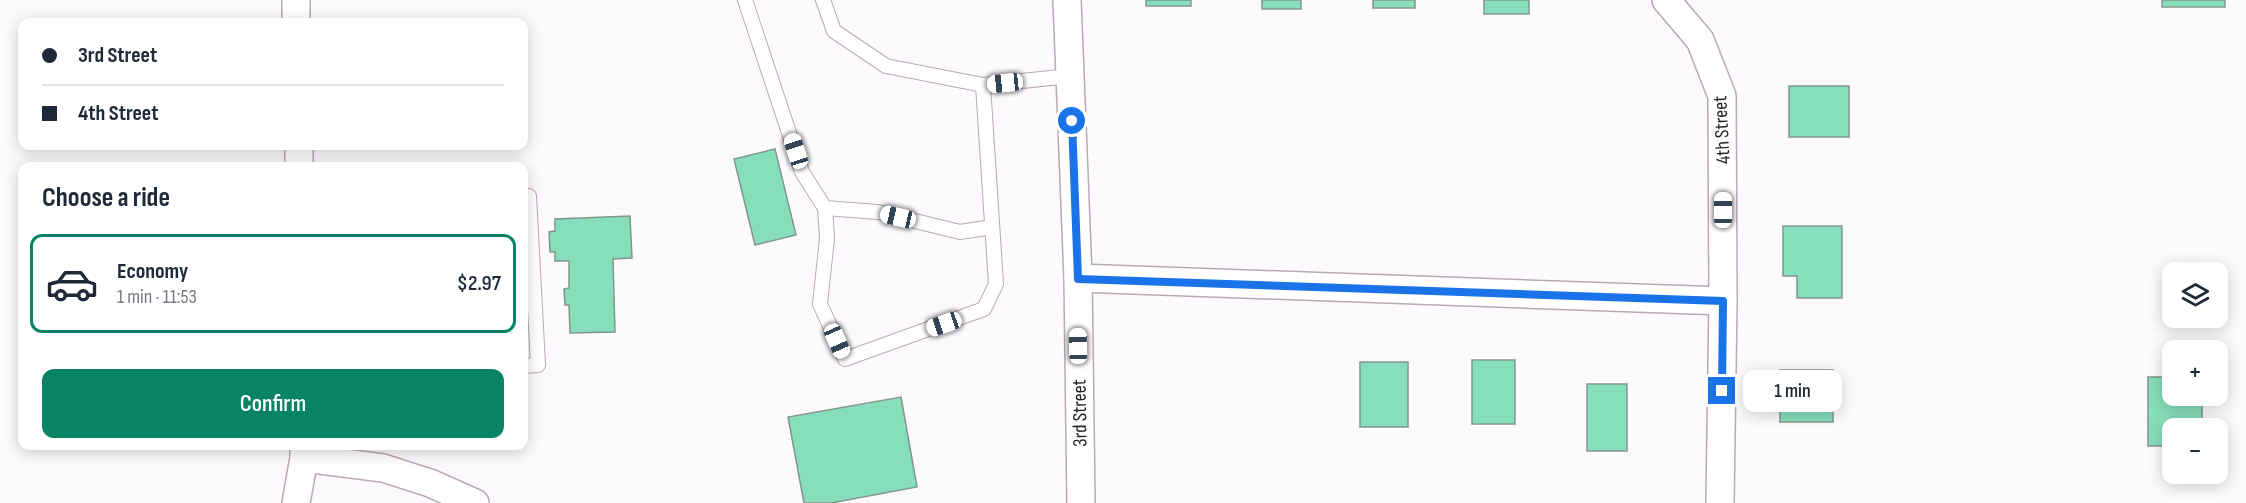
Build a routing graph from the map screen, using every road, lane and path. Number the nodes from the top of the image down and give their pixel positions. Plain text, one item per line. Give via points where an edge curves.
1 (296, 0) edge
2 (746, 0) edge
3 (823, 0) edge
4 (1067, 0) edge
5 (1674, 9) edge
6 (296, 18) edge
7 (1070, 76) junction
8 (983, 85) junction
9 (528, 196) edge
10 (825, 208) junction
11 (992, 227) junction
12 (1078, 279) junction
13 (1723, 301) junction
14 (528, 366) edge
15 (304, 452) edge
16 (296, 503) edge
17 (475, 503) edge
18 (1081, 503) edge
19 (1720, 503) edge

1 - 6 street
2 - 10 lane via 802,172
3 - 8 lane via 834,31 886,66
4 - 7 street, 3rd Street
5 - 13 street, 4th Street via 1700,40 1722,96
7 - 8 lane
7 - 12 street, 3rd Street
8 - 11 lane
9 - 14 lane via 538,366
10 - 11 lane via 878,212 960,232
10 - 11 lane via 827,238 820,304 845,359 984,309 996,284
12 - 13 street
12 - 18 street, 3rd Street
13 - 19 street, 4th Street
15 - 16 street
15 - 17 street via 383,468

